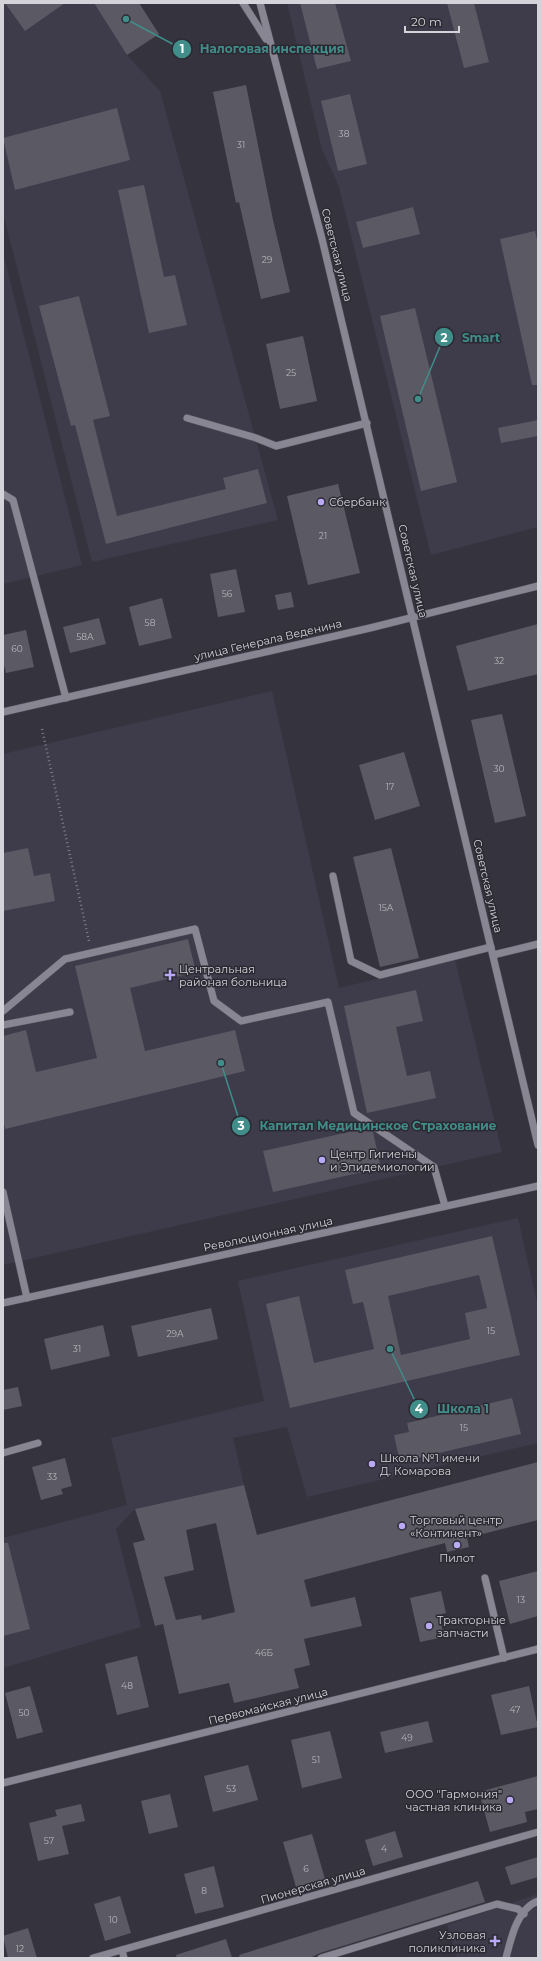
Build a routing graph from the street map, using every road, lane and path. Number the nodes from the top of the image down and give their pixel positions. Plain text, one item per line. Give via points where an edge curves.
1 (243, 3) edge
2 (260, 3) edge
3 (270, 44) junction
4 (186, 418) dead end
5 (366, 423) junction
6 (3, 494) edge
7 (538, 586) edge
8 (413, 617) junction
9 (66, 698) junction
10 (3, 712) edge
11 (42, 729) dead end
12 (333, 876) dead end
13 (538, 944) edge
14 (491, 947) junction
15 (92, 953) junction
16 (493, 955) junction
17 (3, 1011) edge
18 (70, 1012) dead end
19 (3, 1025) edge
20 (538, 1145) edge
21 (538, 1186) edge
22 (3, 1192) edge
23 (445, 1206) junction
24 (27, 1298) junction
25 (3, 1304) edge
26 (38, 1443) dead end
27 (3, 1453) edge
28 (485, 1578) dead end
29 (538, 1649) edge
30 (504, 1658) junction
31 (3, 1783) edge
32 (538, 1832) edge
33 (538, 1901) edge
34 (524, 1914) junction
35 (122, 1950) junction
36 (93, 1958) edge
37 (124, 1958) edge
38 (322, 1958) edge
39 (506, 1958) edge

1 - 3 street
2 - 3 street, Советская улица
3 - 5 street, Советская улица via 322,239
4 - 5 street via 276,446
5 - 8 street, Советская улица
6 - 9 street via 13,500
7 - 8 street, улица Генерала Веденина
8 - 9 street, улица Генерала Веденина
8 - 14 street, Советская улица
9 - 10 street, улица Генерала Веденина
11 - 15 path
12 - 14 street via 351,961 380,975
13 - 16 street
14 - 16 street, Советская улица
15 - 17 street via 65,959
15 - 23 street via 195,929 214,1001 241,1020 328,1002 354,1113 434,1167
16 - 20 street, Советская улица
18 - 19 street
21 - 23 street, Революционная улица
22 - 24 street
23 - 24 street, Революционная улица
24 - 25 street, Революционная улица
26 - 27 street
28 - 30 street
29 - 30 street, Первомайская улица
30 - 31 street, Первомайская улица
32 - 35 street, Пионерская улица
33 - 34 street via 531,1903
34 - 38 street via 518,1909 497,1904
34 - 39 street via 516,1925
35 - 36 street, Пионерская улица
35 - 37 street

